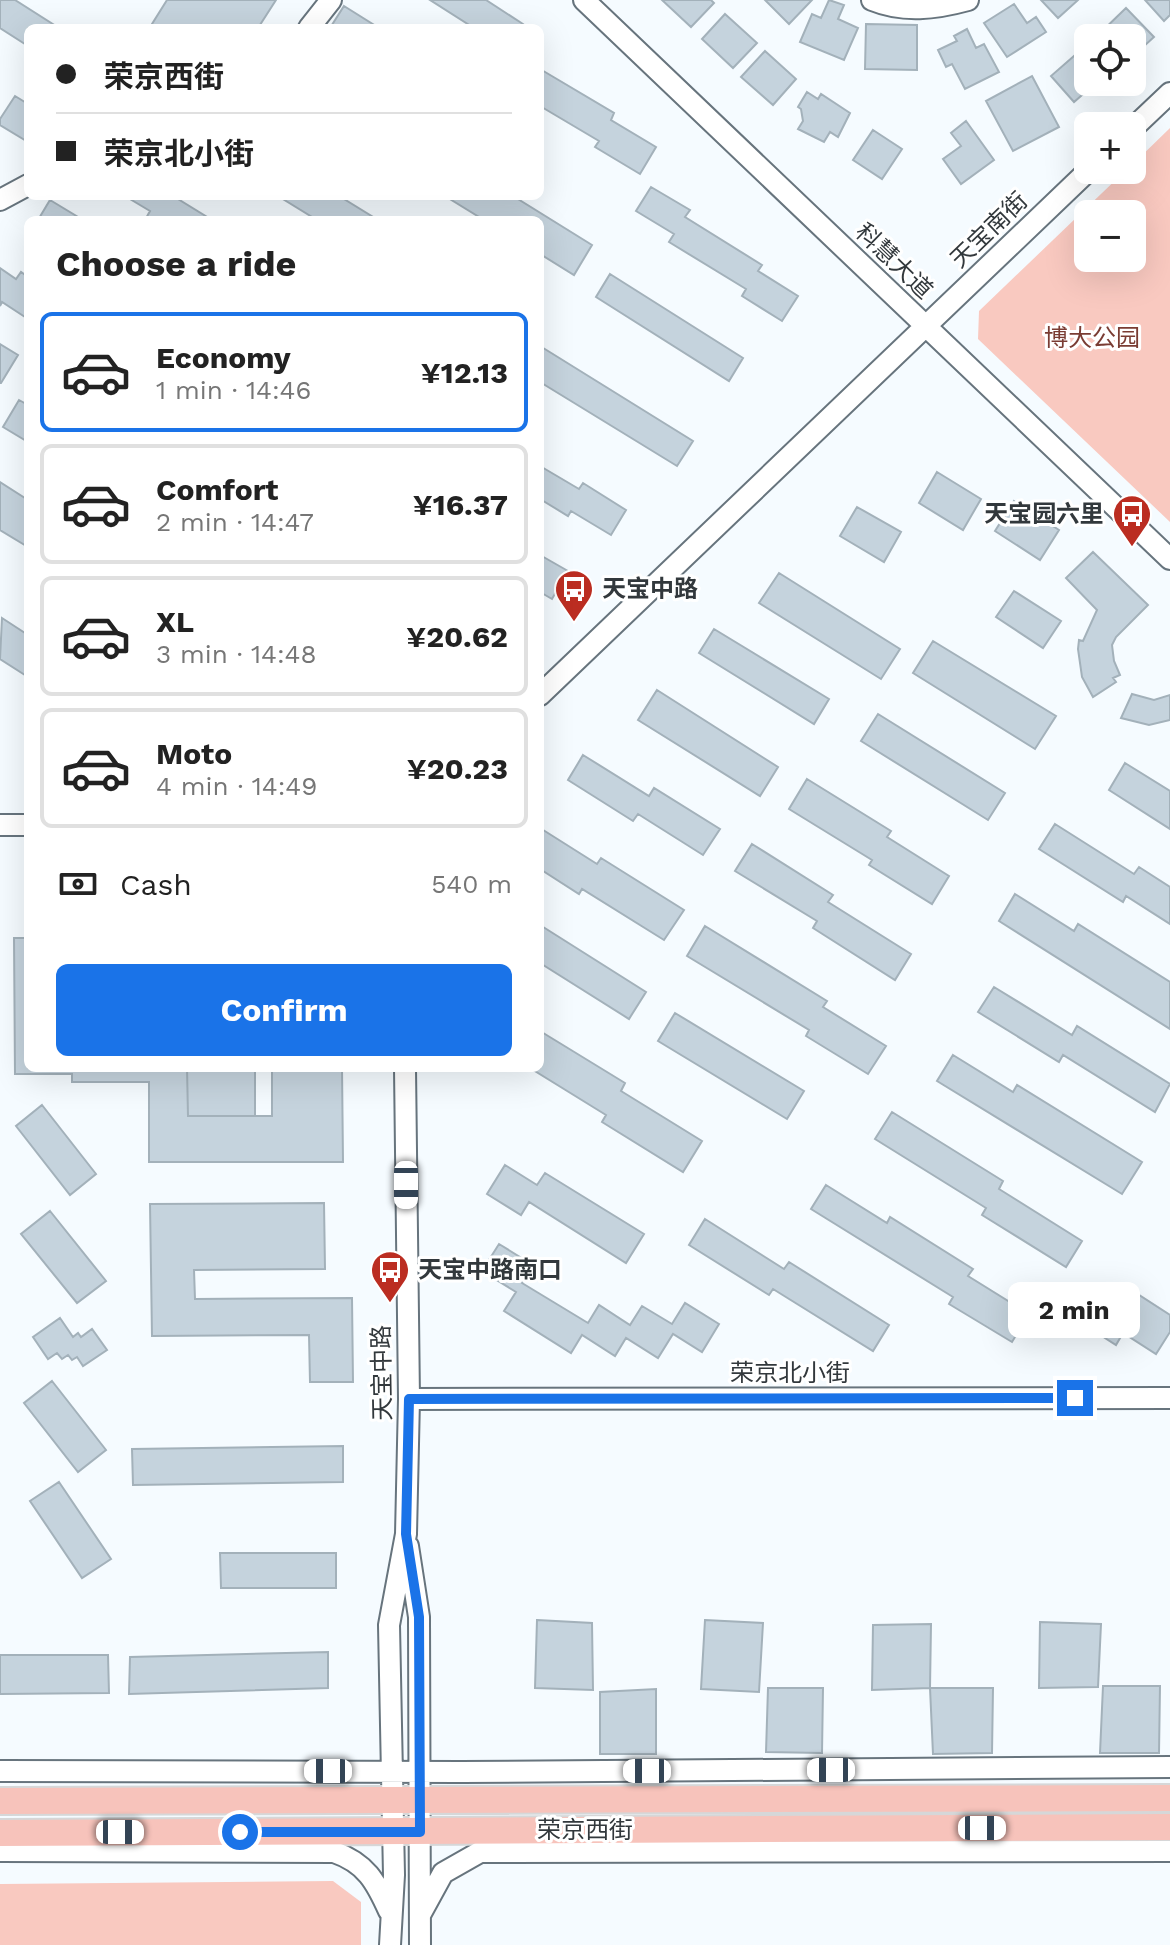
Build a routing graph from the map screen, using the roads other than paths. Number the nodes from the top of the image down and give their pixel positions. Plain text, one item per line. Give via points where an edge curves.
1 (331, 0) edge
2 (584, 0) edge
3 (872, 0) edge
4 (968, 0) edge
5 (312, 24) edge
6 (1170, 93) edge
7 (1146, 116) edge
8 (1074, 184) edge
9 (24, 187) edge
10 (0, 200) edge
11 (926, 327) junction
12 (1170, 559) edge
13 (544, 691) edge
14 (0, 825) edge
15 (24, 825) edge
16 (405, 1072) edge
17 (1170, 1398) edge
18 (409, 1399) junction
19 (406, 1534) junction
20 (1170, 1767) edge
21 (0, 1771) edge
22 (391, 1772) junction
23 (420, 1772) junction
24 (1170, 1798) edge
25 (392, 1800) junction
26 (420, 1800) junction
27 (0, 1801) edge
28 (1170, 1827) edge
29 (393, 1832) junction
30 (420, 1832) junction
31 (0, 1833) edge
32 (0, 1851) edge
33 (1170, 1851) edge
34 (390, 1912) junction
35 (420, 1915) junction
36 (390, 1945) edge
37 (420, 1945) edge

1 - 5 street
2 - 11 street, 科慧大道
3 - 4 street via 890,7 935,9
6 - 7 street
8 - 11 street, 天宝南街
9 - 10 street
11 - 12 street, 科慧大道
11 - 13 street
14 - 15 street
16 - 18 street, 天宝中路
17 - 18 street, 荣京北小街
18 - 19 street, 天宝中路
19 - 22 street, 天宝中路 via 389,1625
19 - 23 street, 天宝中路 via 419,1617
20 - 23 street
21 - 22 street
22 - 23 street
22 - 25 street, 天宝中路
23 - 26 street, 天宝中路
24 - 26 main road, 荣京西街
25 - 26 main road, 荣京西街
25 - 27 main road, 荣京西街
25 - 29 street, 天宝中路
26 - 30 street, 天宝中路
28 - 30 main road, 荣京西街
29 - 30 main road, 荣京西街
29 - 31 main road, 荣京西街
29 - 34 street, 天宝中路
30 - 35 street, 天宝中路
32 - 34 street via 334,1852 361,1864 376,1880
33 - 35 street via 480,1852 443,1873
34 - 36 street, 天宝中路
35 - 37 street, 天宝中路

